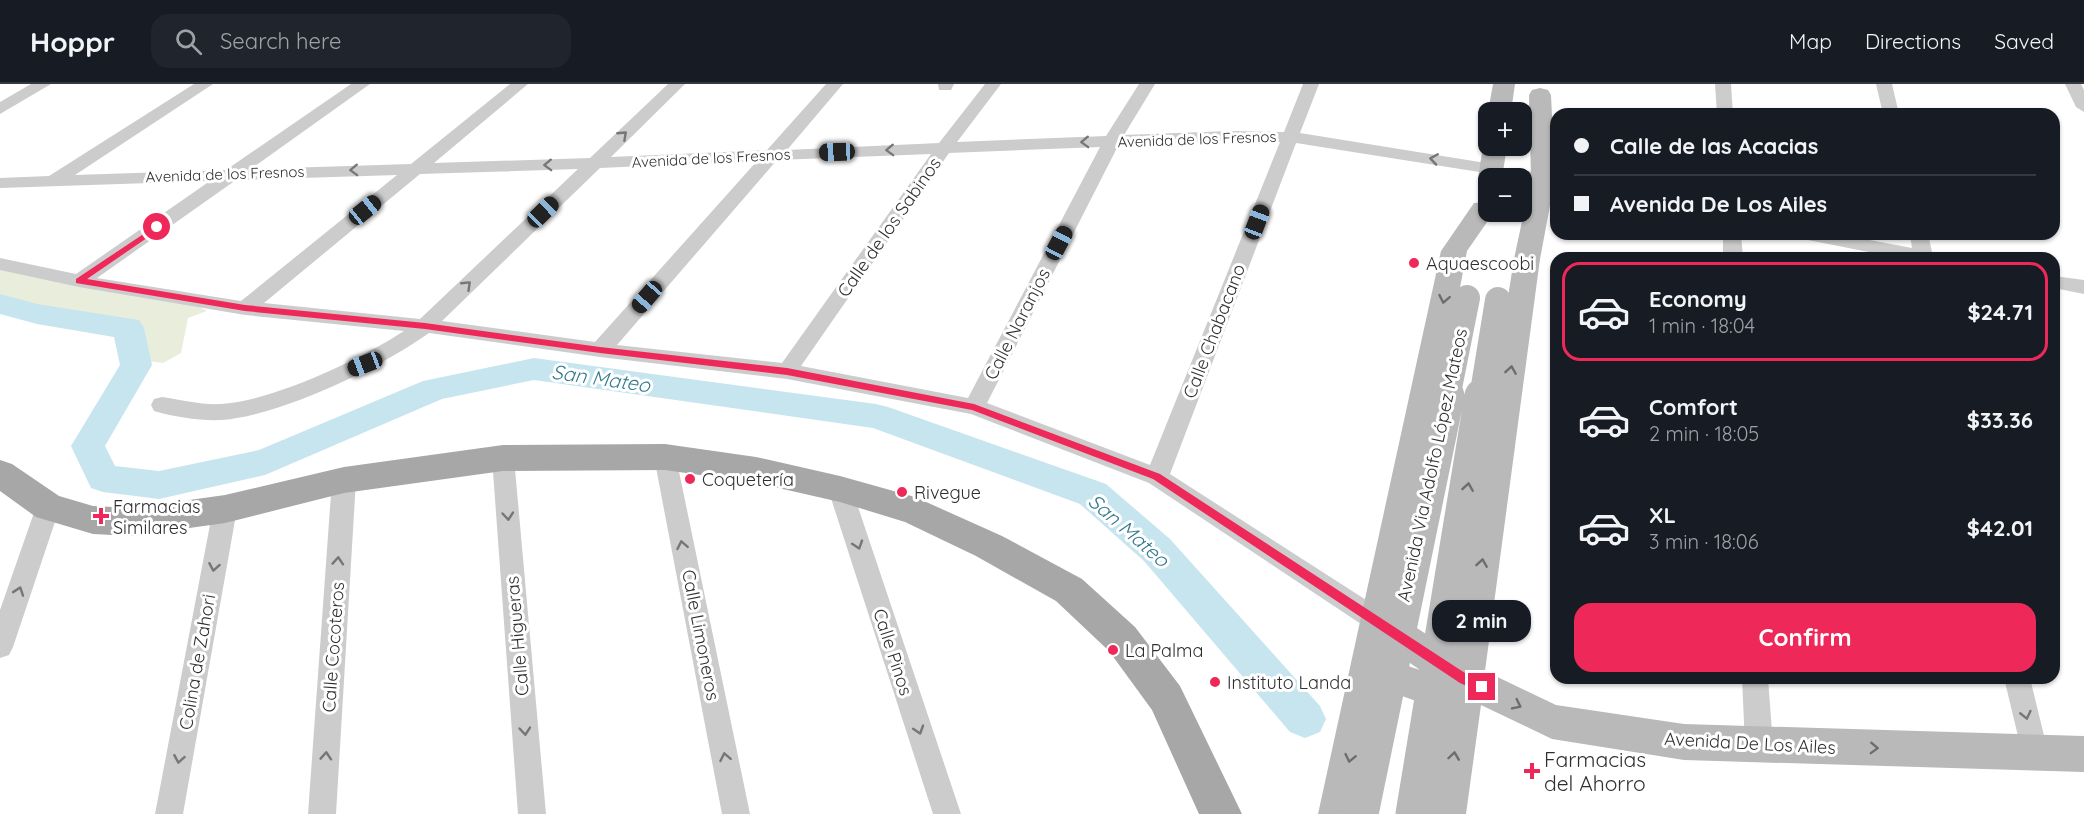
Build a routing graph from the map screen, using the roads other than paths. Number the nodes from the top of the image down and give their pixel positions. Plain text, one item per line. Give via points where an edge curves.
1 (43, 84) edge
2 (205, 84) edge
3 (362, 84) edge
4 (520, 84) edge
5 (677, 84) edge
6 (835, 84) edge
7 (993, 84) edge
8 (1146, 84) edge
9 (1311, 84) edge
10 (1504, 84) edge
11 (1723, 84) edge
12 (1884, 84) edge
13 (2073, 84) edge
14 (1541, 90) edge
15 (1501, 102) edge
16 (2084, 107) edge
17 (1725, 108) edge
18 (1890, 108) edge
19 (0, 109) edge
20 (1290, 136) junction
21 (1112, 141) junction
22 (944, 148) junction
23 (772, 154) junction
24 (593, 163) junction
25 (417, 168) junction
26 (235, 174) junction
27 (1478, 175) edge
28 (1542, 179) edge
29 (54, 180) junction
30 (0, 183) edge
31 (1478, 202) edge
32 (1487, 222) edge
33 (1515, 222) edge
34 (1838, 240) edge
35 (1896, 252) edge
36 (0, 264) edge
37 (79, 281) junction
38 (2060, 283) edge
39 (2084, 287) edge
40 (1483, 299) junction
41 (245, 308) junction
42 (425, 326) junction
43 (600, 350) junction
44 (787, 371) junction
45 (162, 405) dead end
46 (974, 407) junction
47 (665, 457) junction
48 (503, 458) junction
49 (0, 473) edge
50 (1157, 477) junction
51 (344, 480) junction
52 (840, 489) junction
53 (48, 507) junction
54 (225, 509) junction
55 (1379, 622) junction
56 (0, 647) edge
57 (1755, 684) edge
58 (2019, 684) edge
59 (1365, 691) junction
60 (1462, 693) junction
61 (1759, 745) junction
62 (2034, 752) junction
63 (2084, 754) edge
64 (169, 814) edge
65 (322, 814) edge
66 (532, 814) edge
67 (736, 814) edge
68 (947, 814) edge
69 (1221, 814) edge
70 (1338, 814) edge
71 (1360, 814) edge
72 (1413, 814) edge
73 (1446, 814) edge

1 - 19 street
2 - 29 street
3 - 26 street
4 - 25 street
24 -> 5 street
6 - 23 street
7 - 22 street, Calle de los Sabinos
8 - 21 street, Calle Naranjos
9 - 20 street, Calle Chabacano
10 - 15 street
11 - 17 street
12 - 18 street
13 - 16 street
14 - 28 street
20 - 21 street, Avenida de los Fresnos
27 -> 20 street, Avenida de los Fresnos
20 - 50 street, Calle Chabacano
21 -> 22 street, Avenida de los Fresnos
21 - 46 street, Calle Naranjos
22 -> 23 street, Avenida de los Fresnos
22 - 44 street, Calle de los Sabinos
23 - 24 street, Avenida de los Fresnos
23 - 43 street
24 -> 25 street, Avenida de los Fresnos
42 -> 24 street
25 -> 26 street, Avenida de los Fresnos
25 - 41 street
26 - 29 street, Avenida de los Fresnos
26 - 37 street
60 -> 28 street
29 - 30 street, Avenida de los Fresnos
31 -> 55 street via 1454,251
32 - 40 street, Avenida Via Adolfo López Mateos
33 - 40 street, Avenida Via Adolfo López Mateos
34 - 35 street
36 - 37 street, Avenida De Los Ailes
37 - 41 street, Avenida De Los Ailes
38 - 39 street
40 - 71 street, Avenida Via Adolfo López Mateos, bridge
72 -> 40 street, Avenida Via Adolfo López Mateos, bridge
41 - 42 street, Avenida De Los Ailes
42 - 43 street, Avenida De Los Ailes
42 - 45 street via 365,364 275,399 213,412
43 - 44 street, Avenida De Los Ailes
44 - 46 street, Avenida De Los Ailes
46 - 50 street, Avenida De Los Ailes
47 - 48 main road
47 - 52 main road via 756,470
67 -> 47 street, Calle Limoneros
48 - 51 main road
48 -> 66 street, Calle Higueras
49 - 53 main road
50 - 55 street, Avenida De Los Ailes
51 - 54 main road
65 -> 51 street, Calle Cocoteros
52 -> 68 street, Calle Pinos
52 - 69 main road via 915,511 1069,590 1122,639 1166,698
53 - 54 main road via 93,520 132,522
56 -> 53 street
54 -> 64 street, Colina de Zahori
55 - 59 street
55 - 60 street, Avenida De Los Ailes
57 - 61 street
58 -> 62 street
59 - 60 street via 1402,680 1443,694
59 -> 70 street
60 -> 61 street, Avenida De Los Ailes via 1552,722 1684,742
73 -> 60 street
61 -> 62 street, Avenida De Los Ailes
62 - 63 street, Avenida De Los Ailes

